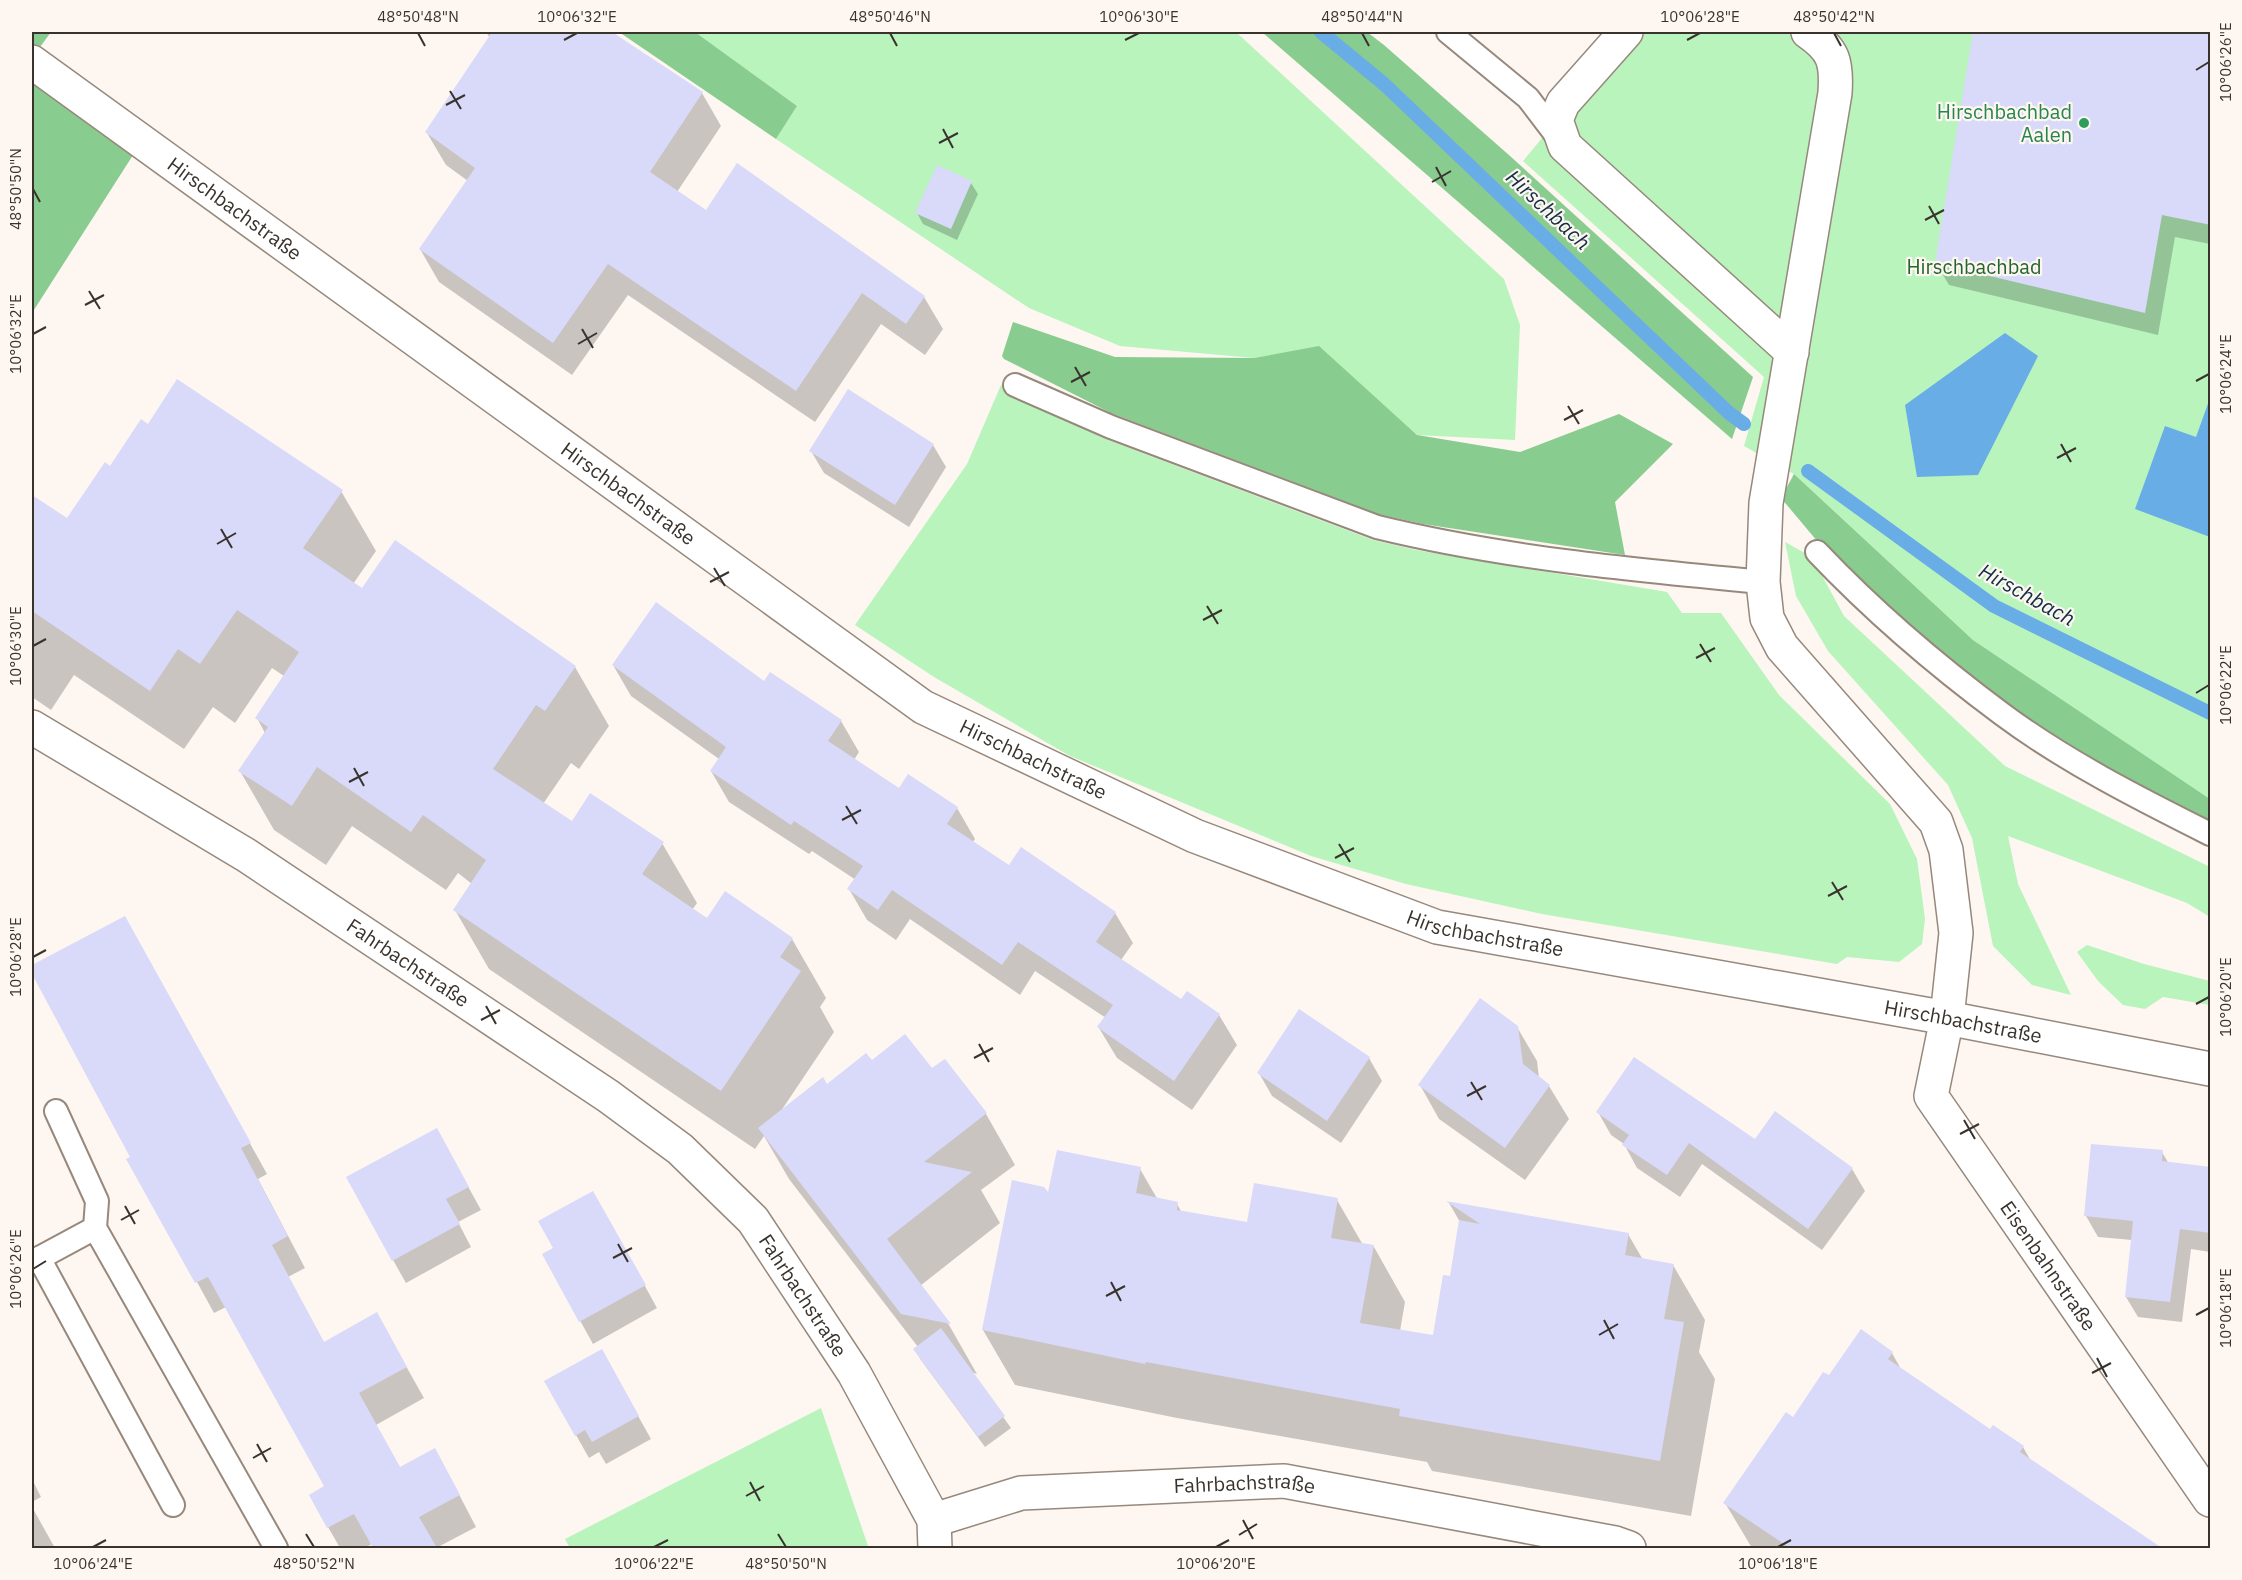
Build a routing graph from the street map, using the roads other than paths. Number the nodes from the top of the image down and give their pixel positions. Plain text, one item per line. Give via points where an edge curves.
1 (1448, 32) edge
2 (1626, 32) edge
3 (1808, 32) edge
4 (32, 62) edge
5 (1565, 146) junction
6 (1791, 352) junction
7 (1015, 385) dead end
8 (1817, 552) dead end
9 (1763, 582) junction
10 (32, 727) edge
11 (2211, 834) edge
12 (1947, 1018) junction
13 (2211, 1069) edge
14 (56, 1111) dead end
15 (94, 1228) junction
16 (35, 1260) edge
17 (2211, 1500) edge
18 (173, 1505) dead end
19 (934, 1534) edge
20 (276, 1548) edge
21 (1629, 1548) edge

1 - 5 lane via 1528,98
2 - 5 street via 1563,103 1556,120
3 - 6 street, Eisenbahnstraße via 1824,42 1836,66 1835,93
4 - 12 street, Hirschbachstraße via 923,706 1195,836 1437,927
5 - 6 street
6 - 9 street, Eisenbahnstraße via 1766,503
7 - 9 lane via 1111,427 1377,528 1626,570
8 - 11 lane via 1868,606 2002,715 2129,794
9 - 12 street, Eisenbahnstraße via 1767,618 1782,647 1936,822 1946,850 1956,933
10 - 19 street, Fahrbachstraße via 246,855 608,1096 680,1149 753,1220 854,1373
12 - 13 street, Hirschbachstraße
12 - 17 street, Eisenbahnstraße via 1930,1096
14 - 15 lane via 97,1201
15 - 16 lane
15 - 20 lane
16 - 18 lane
19 - 21 street, Fahrbachstraße via 1021,1493 1284,1481

